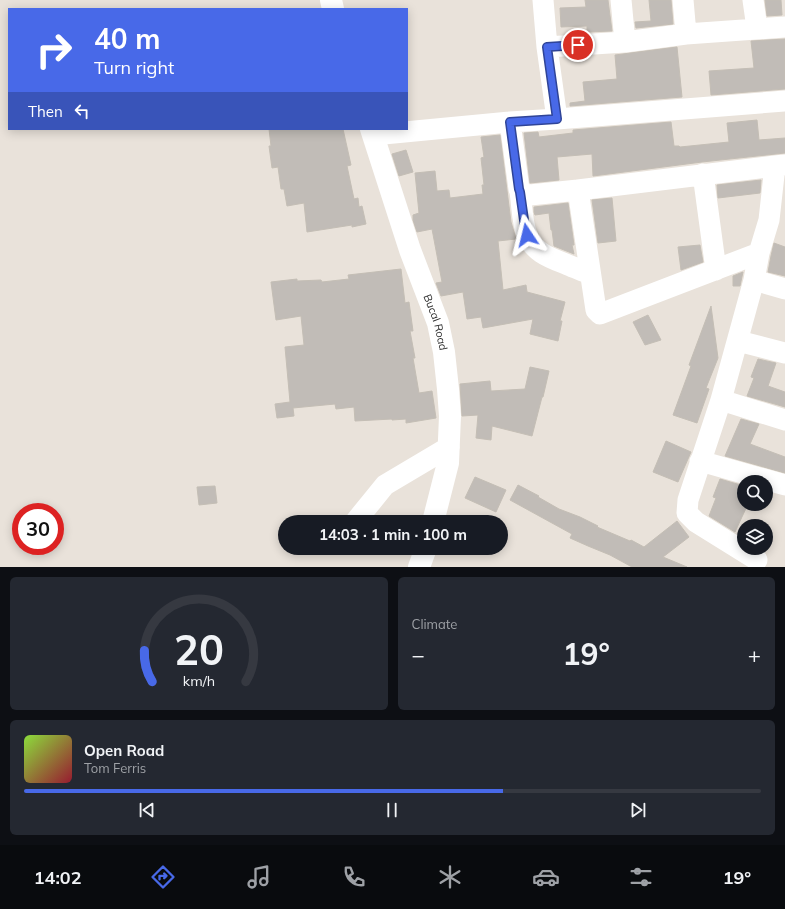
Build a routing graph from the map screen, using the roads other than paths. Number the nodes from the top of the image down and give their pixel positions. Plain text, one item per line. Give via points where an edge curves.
1 (543, 0) edge
2 (621, 0) edge
3 (683, 0) edge
4 (753, 0) edge
5 (785, 27) edge
6 (757, 28) junction
7 (686, 34) junction
8 (625, 42) junction
9 (547, 47) junction
10 (785, 101) edge
11 (557, 119) junction
12 (510, 122) junction
13 (408, 129) edge
14 (400, 130) edge
15 (372, 132) edge
16 (780, 166) edge
17 (704, 174) junction
18 (578, 190) junction
19 (520, 192) junction
20 (777, 222) edge
21 (759, 253) junction
22 (716, 270) junction
23 (590, 274) junction
24 (754, 280) junction
25 (785, 288) edge
26 (738, 341) junction
27 (785, 354) edge
28 (721, 400) junction
29 (785, 420) edge
30 (449, 446) junction
31 (700, 461) junction
32 (785, 485) edge
33 (361, 515) edge
34 (435, 515) edge
35 (423, 555) edge
36 (757, 560) dead end
37 (419, 567) edge

1 - 9 street
2 - 8 street
3 - 7 street
4 - 6 street
5 - 6 street
6 - 7 street
7 - 8 street
8 - 9 street
9 - 11 street
10 - 11 street
11 - 12 street
12 - 13 street
12 - 19 street
14 - 15 street
15 - 30 street, Bucal Road via 410,250 438,323 448,390
16 - 17 street
16 - 20 street
17 - 18 street
17 - 22 street
18 - 19 street via 530,195
18 - 23 street
19 - 23 street via 527,235 534,246 549,258
20 - 21 street
21 - 22 street
21 - 24 street
22 - 23 street via 600,314 596,310
24 - 25 street
24 - 26 street
26 - 27 street
26 - 28 street
28 - 29 street
28 - 31 street
30 - 33 street via 385,486
30 - 34 street, Bucal Road via 448,462
31 - 32 street
31 - 36 street via 688,500 687,513 696,522
35 - 37 street

